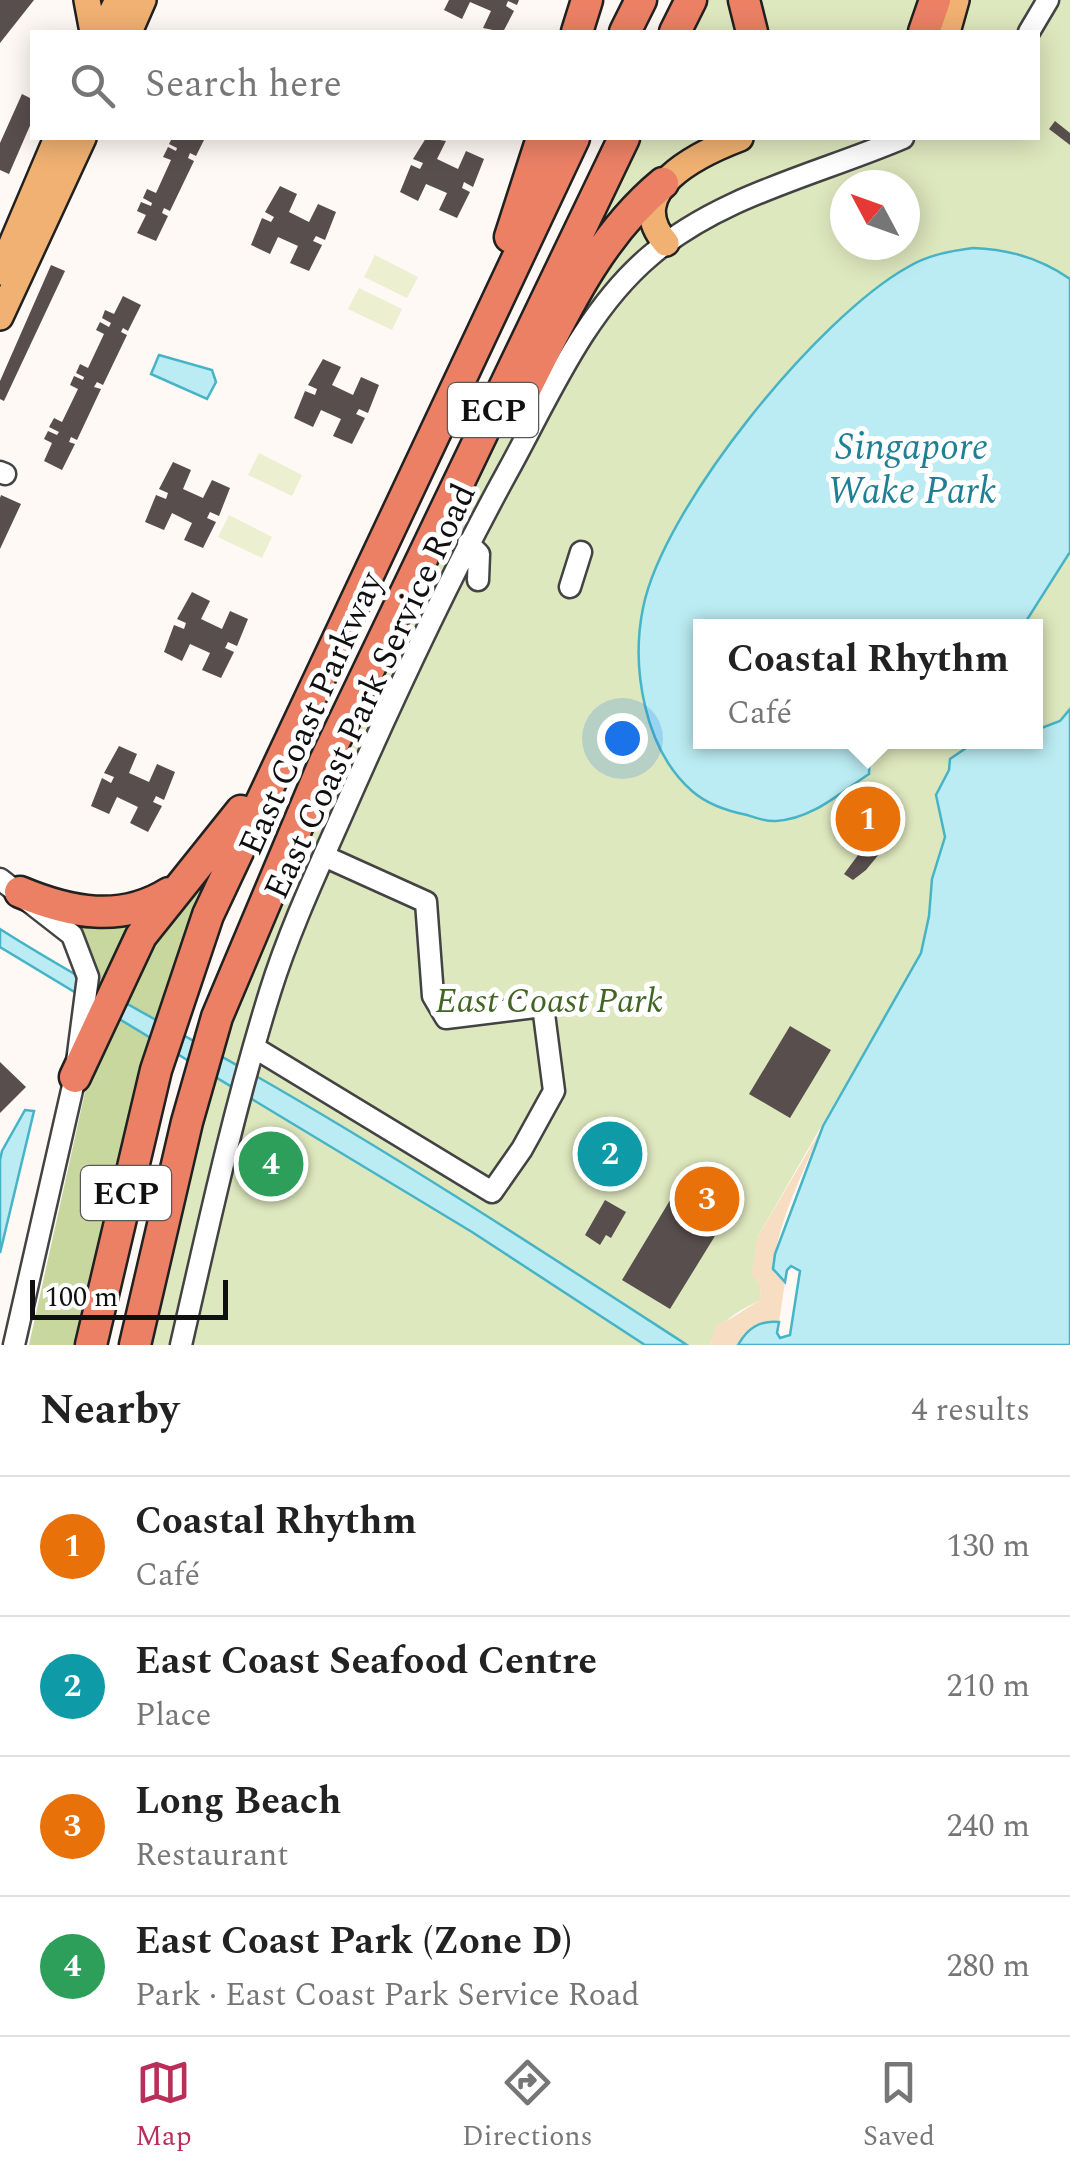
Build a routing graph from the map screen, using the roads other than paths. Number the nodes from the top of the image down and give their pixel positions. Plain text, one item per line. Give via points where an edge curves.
1 (87, 0) edge
2 (587, 0) edge
3 (640, 0) edge
4 (691, 0) edge
5 (744, 0) edge
6 (935, 0) edge
7 (956, 0) edge
8 (1048, 0) edge
9 (133, 2) edge
10 (93, 30) edge
11 (104, 30) edge
12 (129, 30) edge
13 (578, 30) edge
14 (626, 30) edge
15 (676, 30) edge
16 (752, 30) edge
17 (925, 30) edge
18 (948, 30) edge
19 (1029, 30) edge
20 (57, 140) edge
21 (82, 140) edge
22 (541, 140) edge
23 (573, 140) edge
24 (623, 140) edge
25 (735, 140) edge
26 (898, 140) edge
27 (663, 184) junction
28 (666, 243) junction
29 (0, 272) edge
30 (508, 275) junction
31 (0, 316) edge
32 (468, 543) junction
33 (478, 580) dead end
34 (361, 683) junction
35 (285, 748) junction
36 (324, 856) junction
37 (10, 885) edge
38 (182, 885) junction
39 (102, 981) junction
40 (252, 1058) junction
41 (75, 1078) joint
42 (14, 1345) edge
43 (91, 1345) edge
44 (135, 1345) edge
45 (181, 1345) edge

1 - 10 main road
2 - 13 highway
3 - 14 highway
4 - 15 highway
5 - 16 highway
6 - 17 highway
7 - 18 main road
8 - 19 street
9 - 11 main road
9 - 12 main road
20 - 29 main road
21 - 31 main road
22 - 30 highway via 512,228
23 - 30 highway, East Coast Parkway / ECP
24 - 34 highway, East Coast Parkway / ECP
25 - 27 main road
26 - 28 street, East Coast Park Service Road via 737,204
27 - 28 main road via 651,214
27 - 34 highway via 595,259 428,575
28 - 32 street, East Coast Park Service Road via 624,280 596,317
30 - 35 highway, East Coast Parkway / ECP
32 - 33 street via 479,554
32 - 36 street, East Coast Park Service Road via 393,720
34 - 44 highway, East Coast Parkway / ECP via 204,1058
35 - 38 highway
35 - 43 highway, East Coast Parkway / ECP via 208,916 168,1032
36 - 40 street, East Coast Park Service Road via 270,990
36 - 40 street via 426,902 434,996 446,1018 543,1006 554,1091 492,1192
37 - 38 highway via 48,904 96,914 140,906
37 - 39 street via 72,934
38 - 39 highway
39 - 41 highway
40 - 45 street, East Coast Park Service Road
41 - 42 street

